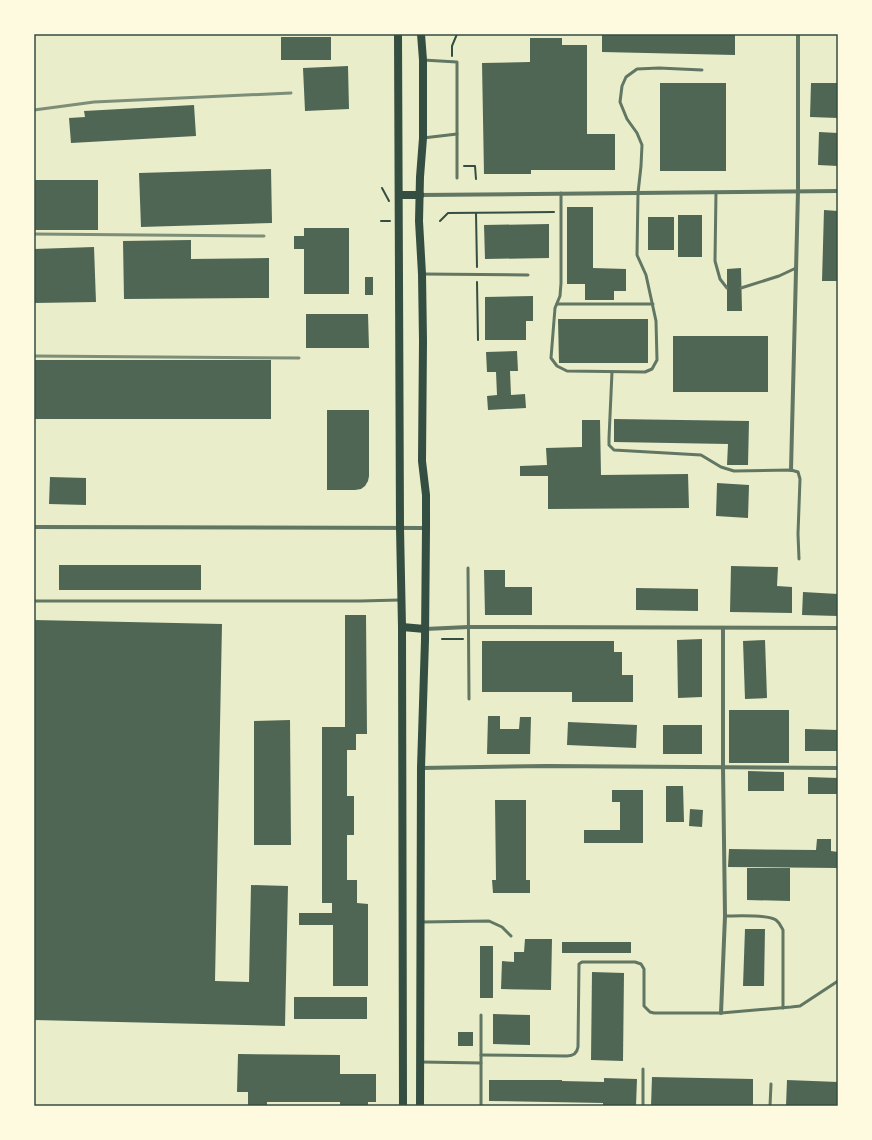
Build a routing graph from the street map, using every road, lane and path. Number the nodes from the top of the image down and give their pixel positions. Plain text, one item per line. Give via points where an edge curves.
1 (398, 34) edge
2 (421, 34) edge
3 (457, 34) edge
4 (798, 34) edge
5 (423, 60) junction
6 (452, 62) junction
7 (702, 70) dead end
8 (457, 134) junction
9 (423, 138) junction
10 (457, 166) junction
11 (457, 178) dead end
12 (476, 179) dead end
13 (798, 191) junction
14 (838, 191) edge
15 (716, 192) junction
16 (638, 193) junction
17 (561, 194) junction
18 (399, 195) junction
19 (420, 195) junction
20 (561, 212) junction
21 (440, 221) dead end
22 (796, 268) junction
23 (422, 274) junction
24 (528, 275) dead end
25 (727, 288) dead end
26 (741, 288) dead end
27 (557, 304) junction
28 (652, 304) junction
29 (612, 372) junction
30 (791, 470) junction
31 (34, 527) edge
32 (400, 528) junction
33 (426, 528) junction
34 (800, 559) dead end
35 (468, 568) dead end
36 (402, 600) junction
37 (34, 601) edge
38 (402, 627) junction
39 (468, 627) junction
40 (723, 628) junction
41 (838, 628) edge
42 (425, 629) junction
43 (442, 639) dead end
44 (468, 639) junction
45 (469, 699) dead end
46 (723, 767) junction
47 (421, 768) junction
48 (838, 768) edge
49 (725, 916) junction
50 (420, 922) junction
51 (511, 936) dead end
52 (838, 981) edge
53 (783, 1008) junction
54 (721, 1013) junction
55 (481, 1015) dead end
56 (481, 1055) junction
57 (420, 1062) junction
58 (481, 1063) junction
59 (643, 1069) dead end
60 (771, 1084) dead end
61 (403, 1106) edge
62 (420, 1106) edge
63 (481, 1106) edge
64 (643, 1106) edge
65 (770, 1106) edge

1 - 18 main road
2 - 5 main road
3 - 6 path via 452,46
4 - 13 street
5 - 6 lane
5 - 9 main road
6 - 8 lane via 457,62
7 - 16 lane via 637,69 626,77 620,102 642,146
8 - 9 lane
8 - 10 lane
9 - 19 main road
10 - 11 lane
10 - 12 path via 475,166
13 - 14 street
13 - 15 street
13 - 22 street
15 - 16 street
15 - 25 lane via 715,261 720,279
16 - 17 street
16 - 28 lane via 637,255 646,275
17 - 19 street
17 - 20 lane
18 - 19 main road
18 - 32 main road
19 - 23 main road
20 - 21 path via 448,213
20 - 27 lane via 561,283
22 - 26 lane
22 - 30 street
23 - 24 lane
23 - 33 main road via 422,461
27 - 28 lane
27 - 29 lane via 551,358 557,366 567,371
28 - 29 lane via 656,321 656,360 652,369 645,372
29 - 30 lane via 608,438 609,445 614,450 701,455 721,467 734,471
30 - 34 lane via 798,472 800,479
31 - 32 street
32 - 33 street
32 - 36 main road
33 - 42 main road
35 - 39 lane
36 - 37 lane
36 - 38 main road
38 - 42 main road
38 - 61 main road
39 - 40 street
39 - 42 street
39 - 44 lane
40 - 41 street
40 - 46 street
42 - 47 main road
43 - 44 path
44 - 45 lane
46 - 47 street
46 - 48 street
46 - 49 street
47 - 50 main road
49 - 53 lane via 763,917 775,919 780,923 784,930
49 - 54 street
50 - 51 lane via 489,921 502,927
50 - 57 main road
52 - 53 lane via 800,1006
53 - 54 lane
54 - 56 lane via 654,1014 644,1006 644,969 641,964 582,962 579,964 578,1047 575,1054
55 - 56 lane
56 - 58 lane
57 - 58 lane
57 - 62 main road
58 - 63 lane
59 - 64 lane
60 - 65 lane

